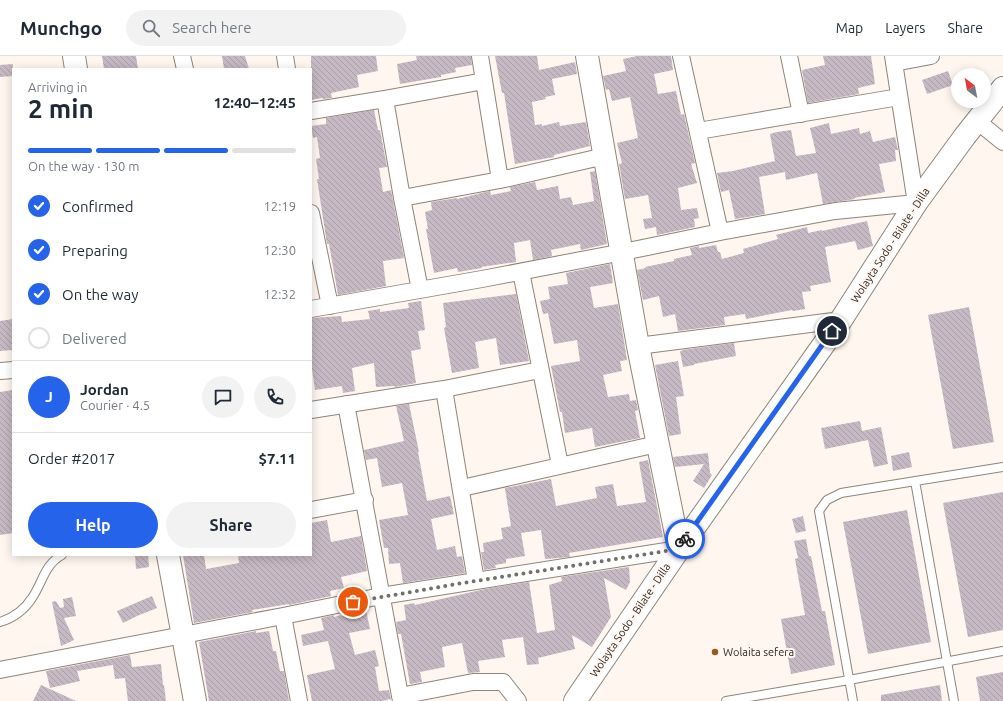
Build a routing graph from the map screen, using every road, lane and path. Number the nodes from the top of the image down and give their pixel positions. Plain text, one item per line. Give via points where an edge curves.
1 (74, 56) edge
2 (182, 56) edge
3 (285, 56) edge
4 (480, 56) edge
5 (587, 56) edge
6 (681, 56) edge
7 (788, 56) edge
8 (931, 56) edge
9 (893, 59) edge
10 (76, 68) edge
11 (185, 68) edge
12 (287, 68) edge
13 (484, 81) junction
14 (1003, 88) edge
15 (899, 97) junction
16 (385, 99) junction
17 (312, 110) edge
18 (802, 114) junction
19 (977, 121) junction
20 (698, 131) junction
21 (1003, 142) edge
22 (604, 156) junction
23 (500, 180) junction
24 (402, 198) junction
25 (916, 203) junction
26 (312, 218) edge
27 (720, 232) junction
28 (622, 252) junction
29 (521, 272) junction
30 (420, 290) junction
31 (330, 306) junction
32 (312, 309) edge
33 (840, 320) junction
34 (638, 346) junction
35 (12, 370) edge
36 (540, 370) junction
37 (0, 371) edge
38 (444, 389) junction
39 (346, 404) junction
40 (312, 410) edge
41 (657, 444) junction
42 (560, 465) junction
43 (1003, 467) edge
44 (915, 481) junction
45 (462, 488) junction
46 (364, 500) junction
47 (312, 510) edge
48 (679, 549) junction
49 (168, 556) edge
50 (50, 559) edge
51 (476, 580) junction
52 (381, 596) junction
53 (283, 616) junction
54 (0, 622) edge
55 (182, 634) junction
56 (1003, 651) edge
57 (947, 662) junction
58 (0, 670) edge
59 (849, 680) junction
60 (401, 699) edge
61 (746, 699) edge
62 (195, 701) edge
63 (299, 701) edge
64 (518, 701) edge
65 (575, 701) edge
66 (726, 701) edge
67 (853, 701) edge
68 (954, 701) edge

1 - 10 main road
2 - 11 street
3 - 12 street
4 - 13 street
5 - 22 main road
6 - 20 street
7 - 18 street
8 - 9 street
9 - 15 street
13 - 16 street
13 - 23 street
14 - 19 main road, Wolayta Sodo - Bilate - Dilla
15 - 18 street
15 - 25 street
16 - 17 street
16 - 24 street
18 - 20 street
19 - 21 street
19 - 25 main road, Wolayta Sodo - Bilate - Dilla
20 - 27 street
22 - 23 street
22 - 28 main road
23 - 24 street
24 - 30 street
25 - 27 street via 835,211
25 - 33 main road, Wolayta Sodo - Bilate - Dilla
26 - 31 street
27 - 28 street
28 - 29 street
28 - 34 main road
29 - 30 street
29 - 36 street
30 - 31 street
31 - 32 street
33 - 34 street
33 - 48 main road, Wolayta Sodo - Bilate - Dilla
34 - 41 main road
35 - 37 street
36 - 38 street
36 - 42 street
38 - 39 street
38 - 45 street
39 - 40 street
39 - 46 street
41 - 42 street
41 - 48 main road
42 - 45 street
43 - 44 lane
44 - 57 lane
44 - 59 lane via 841,493 827,500 819,511
45 - 51 street
46 - 47 street
46 - 52 street
48 - 51 street
48 - 65 main road, Wolayta Sodo - Bilate - Dilla
49 - 55 main road
50 - 54 lane via 33,598 25,607
51 - 52 street
52 - 53 street
52 - 60 street
53 - 55 street
53 - 63 street
55 - 58 street
55 - 62 main road
56 - 57 lane
57 - 59 lane
57 - 68 lane
59 - 61 lane
59 - 67 lane
60 - 64 street via 473,682 503,682
61 - 66 lane

